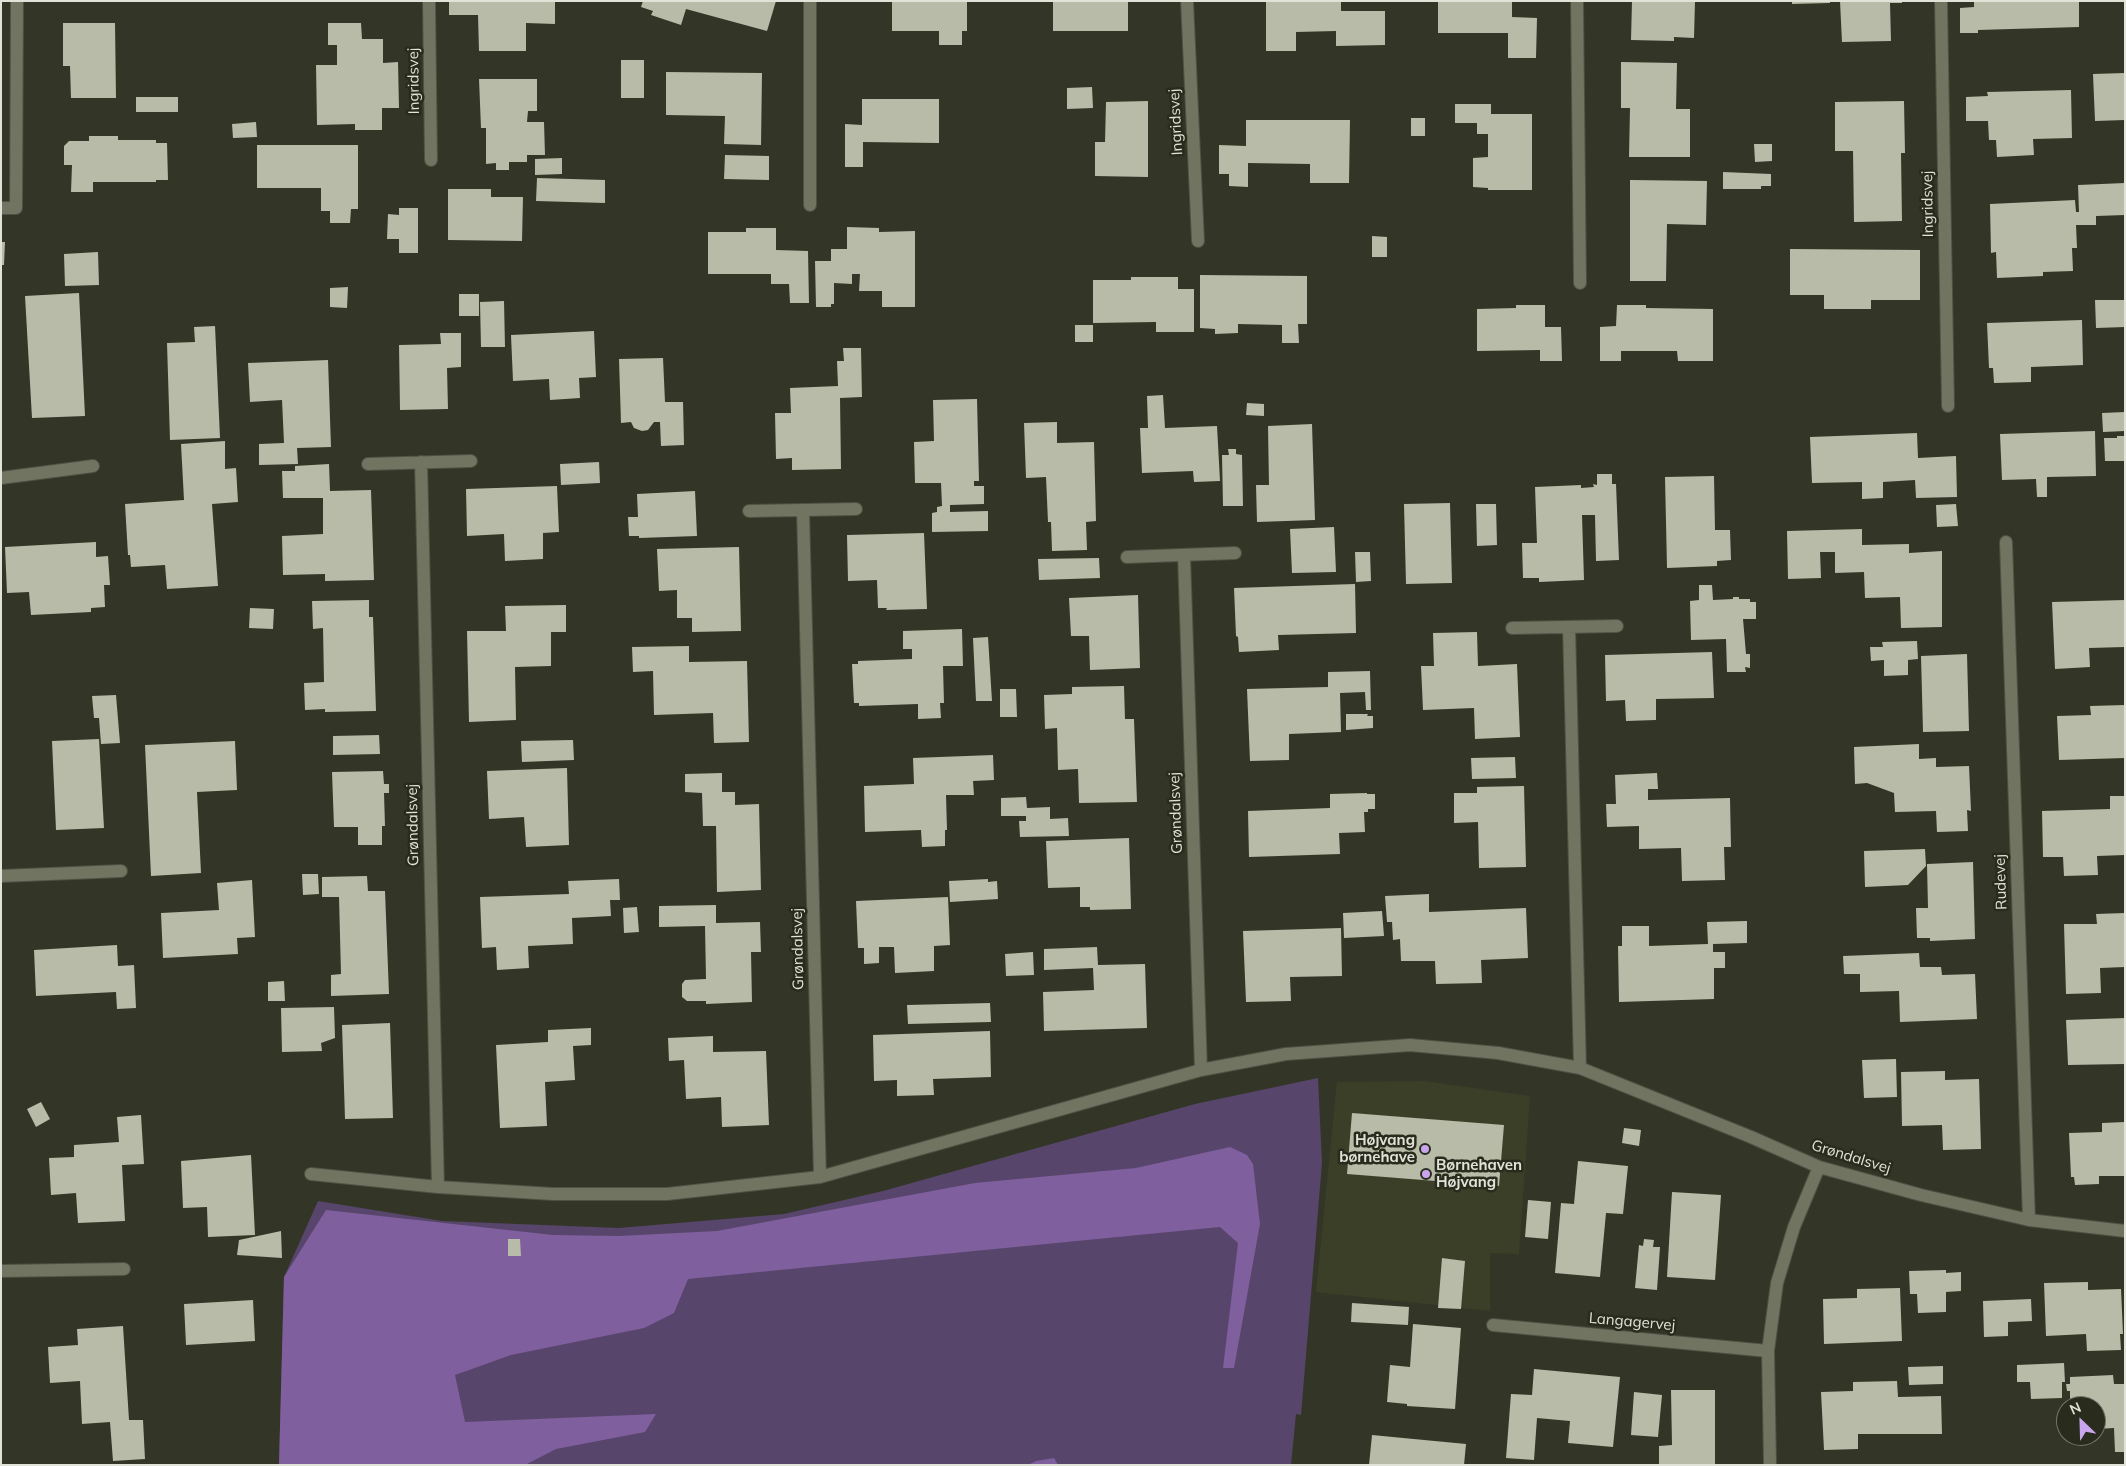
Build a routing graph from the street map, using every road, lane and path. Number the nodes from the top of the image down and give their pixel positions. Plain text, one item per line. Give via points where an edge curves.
1 (16, 1) edge
2 (429, 1) edge
3 (810, 1) edge
4 (1187, 1) edge
5 (1577, 1) edge
6 (1941, 1) edge
7 (431, 160) dead end
8 (810, 205) dead end
9 (1, 208) edge
10 (1198, 241) dead end
11 (1580, 283) dead end
12 (1948, 406) dead end
13 (421, 462) junction
14 (471, 462) dead end
15 (368, 464) dead end
16 (93, 466) dead end
17 (1, 478) edge
18 (856, 508) dead end
19 (803, 510) junction
20 (749, 511) dead end
21 (2006, 542) dead end
22 (1235, 553) dead end
23 (1184, 555) junction
24 (1127, 557) dead end
25 (1616, 626) dead end
26 (1569, 627) junction
27 (1512, 628) dead end
28 (121, 871) dead end
29 (1, 876) edge
30 (1580, 1068) junction
31 (1201, 1070) junction
32 (1819, 1167) junction
33 (311, 1174) dead end
34 (820, 1177) junction
35 (438, 1187) junction
36 (2028, 1220) junction
37 (2125, 1231) edge
38 (124, 1269) dead end
39 (1, 1271) edge
40 (1493, 1325) dead end
41 (1768, 1351) junction
42 (1770, 1465) edge

1 - 9 street via 16,208
2 - 7 street, Ingridsvej
3 - 8 street
4 - 10 street, Ingridsvej
5 - 11 street
6 - 12 street, Ingridsvej
13 - 14 street
13 - 15 street
13 - 35 street, Grøndalsvej
16 - 17 street
18 - 19 street
19 - 20 street
19 - 34 street, Grøndalsvej
21 - 36 street, Rudevej
22 - 23 street
23 - 24 street
23 - 31 street, Grøndalsvej
25 - 26 street
26 - 27 street
26 - 30 street
28 - 29 street
30 - 31 street, Grøndalsvej via 1498,1053 1410,1045 1286,1054
30 - 32 street, Grøndalsvej
31 - 34 street, Grøndalsvej
32 - 36 street, Grøndalsvej
32 - 41 street via 1794,1227 1778,1283
33 - 35 street, Grøndalsvej
34 - 35 street, Grøndalsvej via 667,1194 553,1194
36 - 37 street, Grøndalsvej
38 - 39 street
40 - 41 street, Langagervej
41 - 42 street

